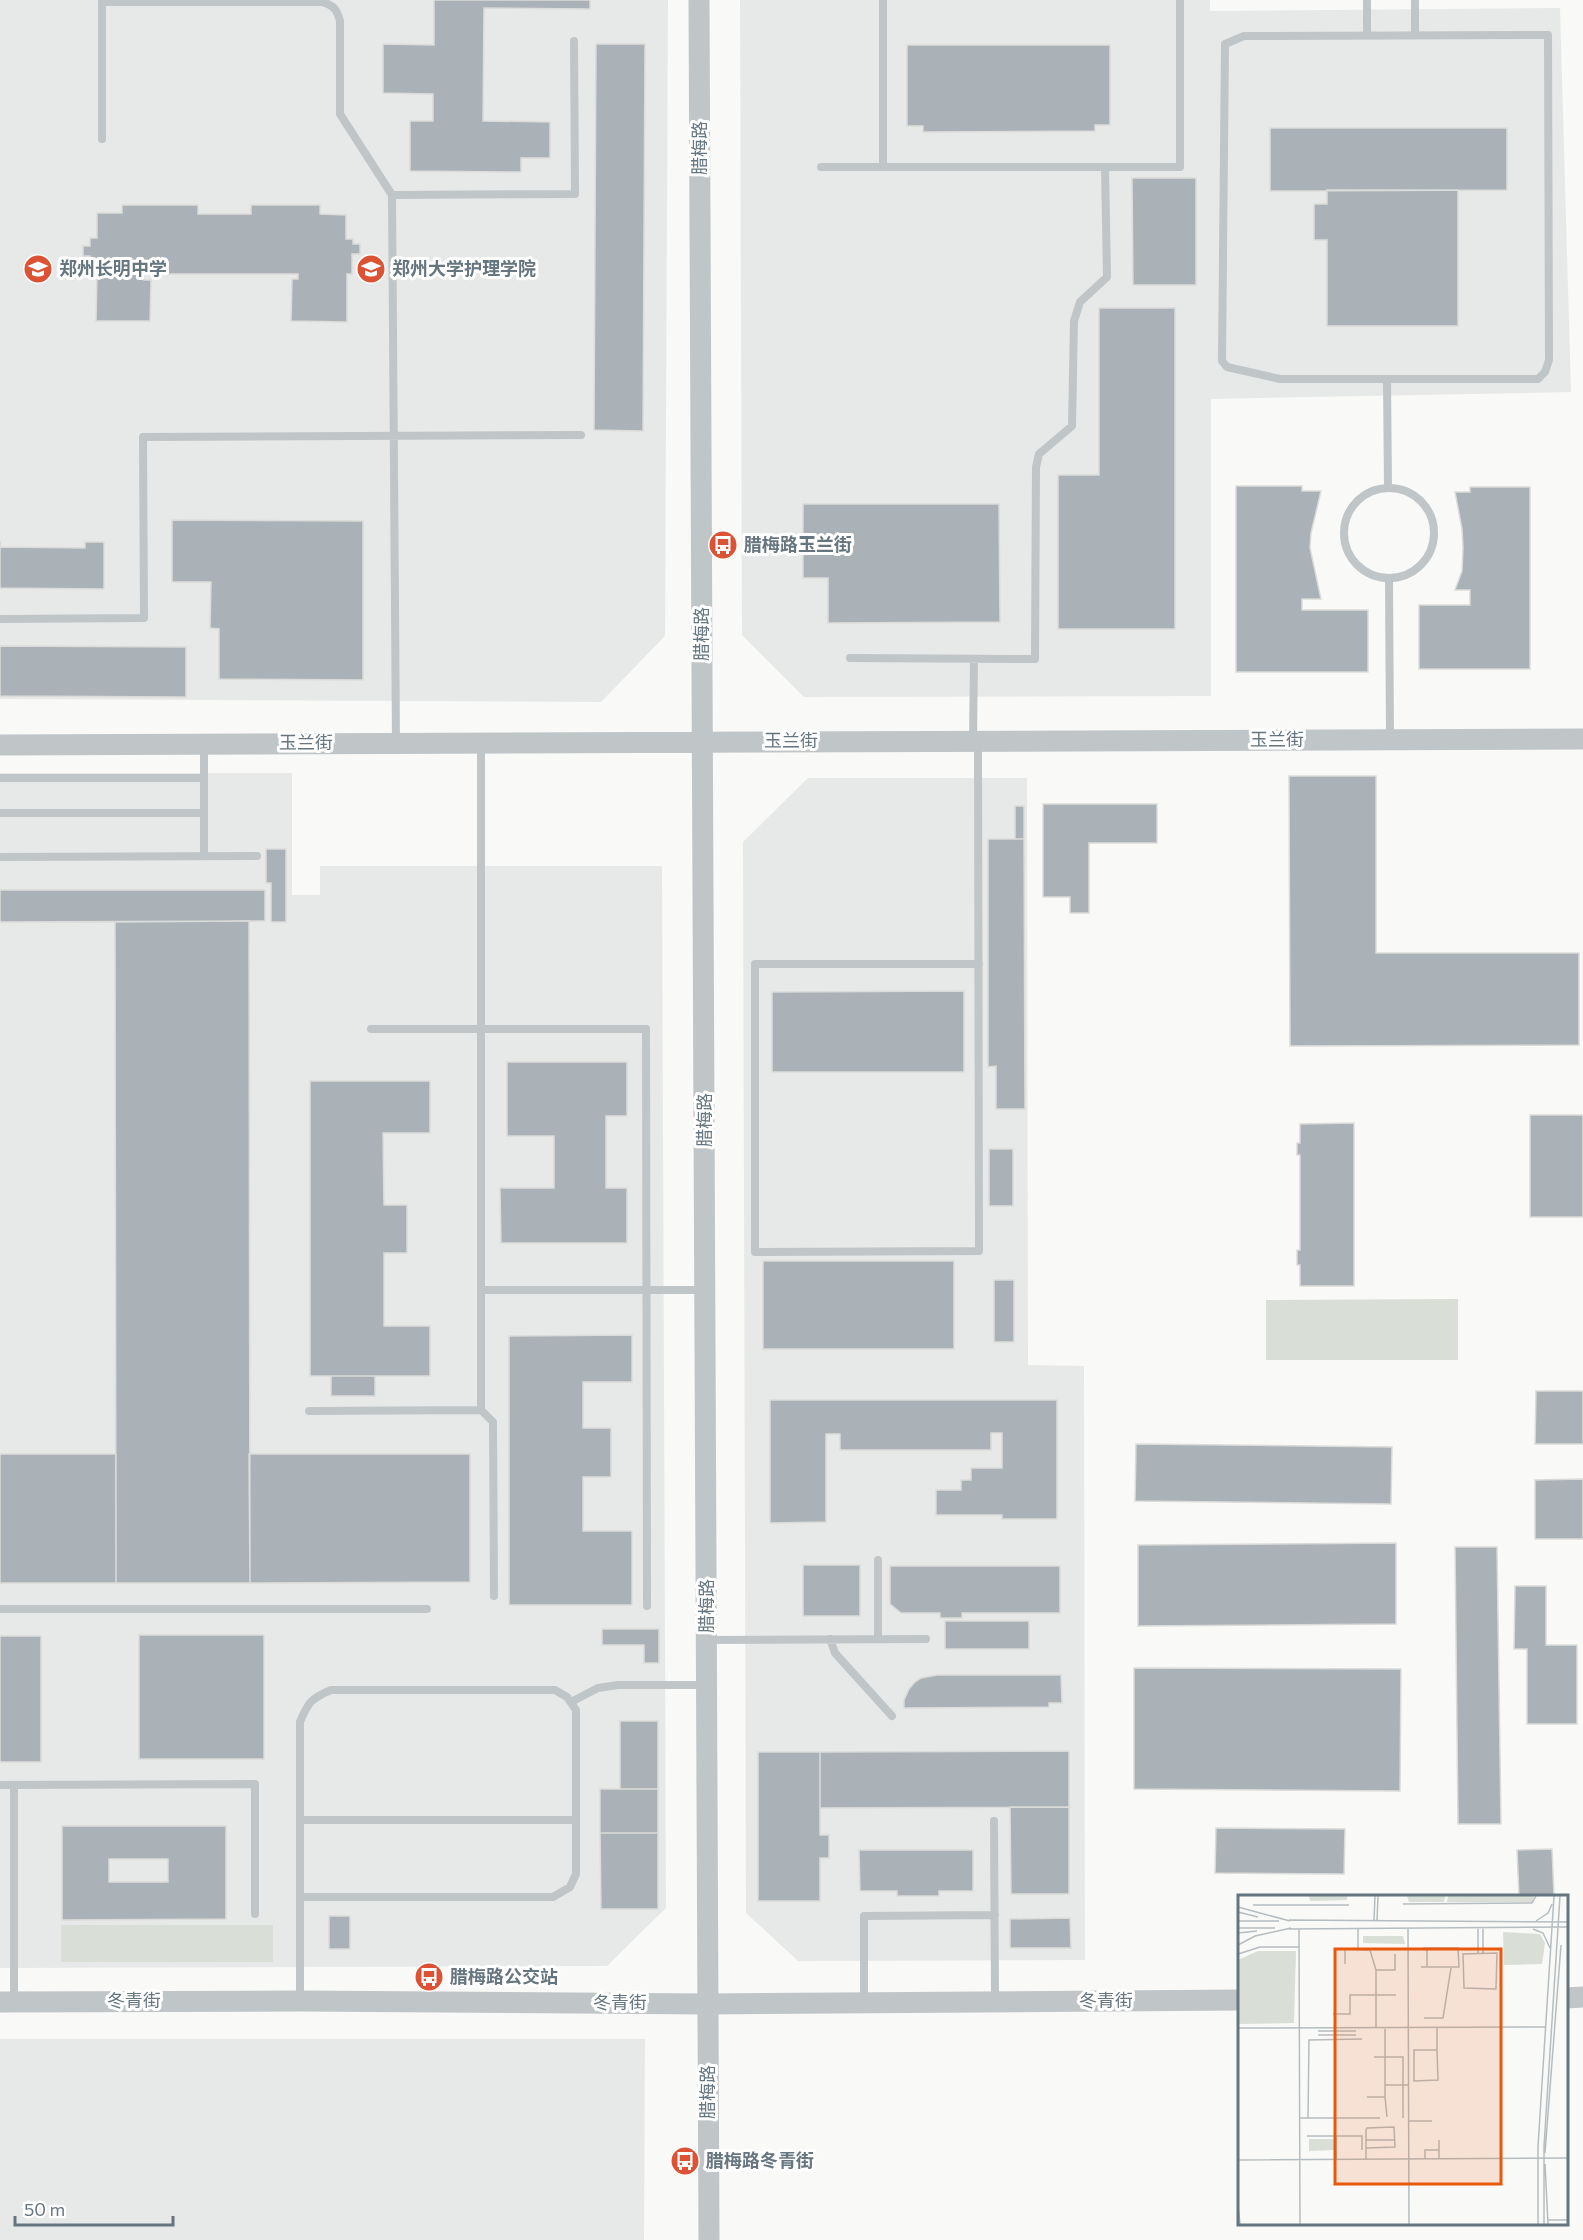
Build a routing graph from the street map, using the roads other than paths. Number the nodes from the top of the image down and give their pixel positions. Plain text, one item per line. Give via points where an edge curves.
1 (699, 0) edge
2 (883, 0) edge
3 (1180, 0) edge
4 (1367, 0) edge
5 (1415, 0) edge
6 (217, 1) edge
7 (1367, 35) junction
8 (1415, 35) junction
9 (574, 41) dead end
10 (102, 140) dead end
11 (821, 167) dead end
12 (883, 167) junction
13 (1105, 167) junction
14 (392, 195) junction
15 (1387, 379) junction
16 (580, 435) dead end
17 (394, 436) junction
18 (1388, 488) junction
19 (1389, 578) junction
20 (0, 619) edge
21 (850, 658) dead end
22 (974, 659) junction
23 (1390, 739) junction
24 (1583, 739) edge
25 (976, 741) junction
26 (481, 742) junction
27 (703, 742) junction
28 (396, 743) junction
29 (204, 744) junction
30 (0, 745) edge
31 (0, 778) edge
32 (204, 778) junction
33 (0, 813) edge
34 (204, 813) junction
35 (0, 856) edge
36 (204, 856) junction
37 (257, 856) dead end
38 (979, 964) junction
39 (371, 1029) dead end
40 (481, 1029) junction
41 (481, 1290) junction
42 (646, 1290) junction
43 (705, 1290) junction
44 (482, 1410) junction
45 (309, 1411) dead end
46 (878, 1560) dead end
47 (494, 1596) dead end
48 (647, 1606) dead end
49 (0, 1609) edge
50 (427, 1609) dead end
51 (830, 1639) junction
52 (878, 1639) junction
53 (926, 1639) dead end
54 (707, 1640) junction
55 (707, 1685) junction
56 (571, 1702) junction
57 (892, 1716) dead end
58 (0, 1785) edge
59 (14, 1785) junction
60 (300, 1820) junction
61 (576, 1820) junction
62 (994, 1821) dead end
63 (300, 1897) junction
64 (255, 1914) dead end
65 (995, 1915) junction
66 (1583, 1997) edge
67 (1568, 1998) edge
68 (1238, 2000) edge
69 (300, 2001) junction
70 (7, 2002) edge
71 (995, 2002) junction
72 (864, 2003) junction
73 (708, 2004) junction
74 (709, 2240) edge

1 - 27 street, 腊梅路
2 - 12 lane
3 - 13 lane via 1180,167
4 - 7 lane
5 - 8 lane
6 - 10 lane via 102,2
6 - 14 lane via 322,2 335,7 340,21 340,114
7 - 8 lane
7 - 15 lane via 1244,36 1225,44 1222,361 1236,371 1281,379
8 - 15 lane via 1548,35 1549,360 1538,379
9 - 14 lane via 575,194
11 - 12 lane
12 - 13 lane
13 - 22 lane via 1107,277 1080,302 1074,321 1072,426 1039,454 1036,467 1035,659
14 - 17 lane
15 - 18 lane
16 - 17 lane
17 - 20 lane via 143,437 144,618
17 - 28 lane
18 - 19 lane via 1360,497 1346,517 1344,541 1354,562 1374,576
18 - 19 lane via 1407,491 1426,505 1432,515 1435,538 1427,559 1418,568
19 - 23 lane
21 - 22 lane
22 - 25 lane
23 - 24 street, 玉兰街
23 - 25 street, 玉兰街
25 - 27 street, 玉兰街
25 - 38 lane
26 - 27 street, 玉兰街
26 - 28 street, 玉兰街
26 - 40 lane
27 - 43 street, 腊梅路
28 - 29 street, 玉兰街
29 - 30 street, 玉兰街
29 - 32 lane
31 - 32 lane
32 - 34 lane
33 - 34 lane
34 - 36 lane
35 - 36 lane
36 - 37 lane
38 - 38 lane via 980,1251 755,1252 755,964
39 - 40 lane
40 - 41 lane
40 - 42 lane via 646,1029
41 - 42 lane
41 - 44 lane
42 - 43 lane
42 - 48 lane
43 - 54 street, 腊梅路
44 - 45 lane
44 - 47 lane via 493,1422
46 - 52 lane
49 - 50 lane
51 - 52 lane
51 - 54 lane
51 - 57 lane via 835,1653
52 - 53 lane
54 - 55 street, 腊梅路
55 - 56 lane via 618,1685 598,1688
55 - 73 street, 腊梅路
56 - 60 lane via 555,1690 331,1690 316,1696 300,1722
56 - 61 lane via 576,1710
58 - 59 lane
59 - 64 lane via 255,1784
59 - 70 lane
60 - 61 lane
60 - 63 lane
61 - 63 lane via 576,1874 570,1887 553,1897
62 - 65 lane
63 - 69 lane
65 - 71 lane
65 - 72 lane via 864,1916
66 - 67 street
68 - 71 street, 冬青街
69 - 70 street, 冬青街
69 - 73 street, 冬青街
71 - 72 street, 冬青街
72 - 73 street, 冬青街
73 - 74 street, 腊梅路

